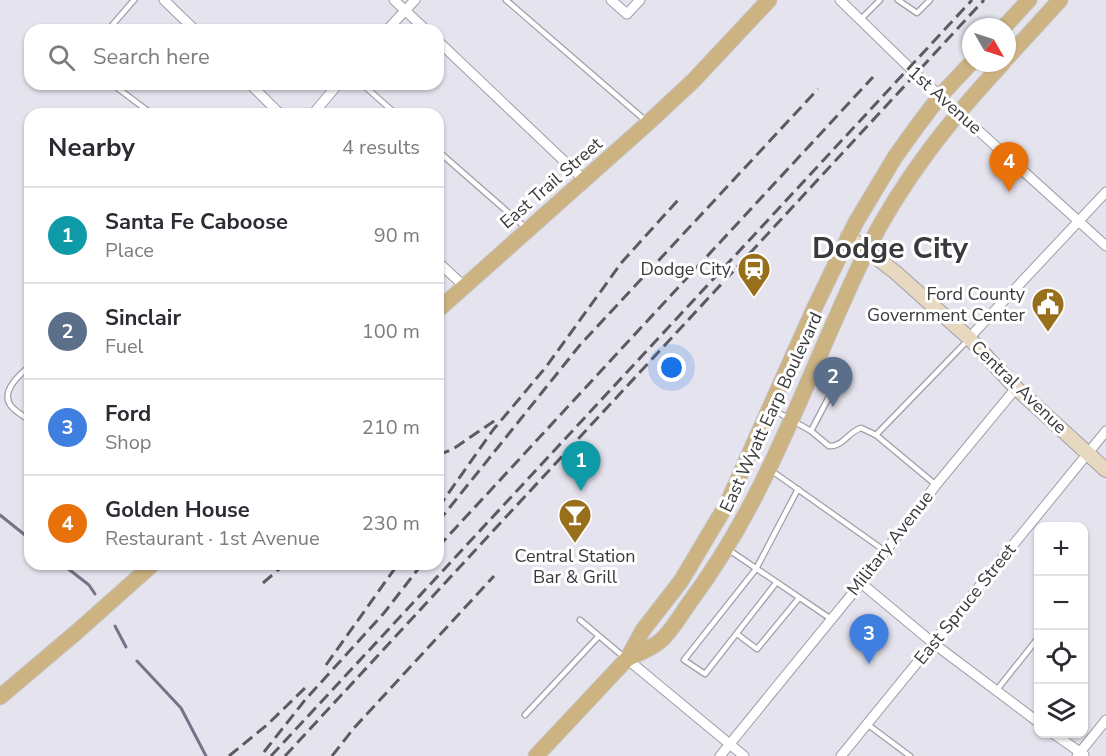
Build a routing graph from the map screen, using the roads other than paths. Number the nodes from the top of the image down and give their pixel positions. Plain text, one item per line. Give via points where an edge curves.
1 (134, 0) edge
2 (164, 0) edge
3 (394, 0) edge
4 (415, 0) edge
5 (506, 0) edge
6 (611, 0) edge
7 (640, 0) edge
8 (769, 0) edge
9 (840, 0) edge
10 (880, 0) edge
11 (898, 0) edge
12 (930, 0) edge
13 (1029, 0) edge
14 (1060, 0) edge
15 (405, 10) junction
16 (1012, 18) edge
17 (861, 20) junction
18 (113, 24) edge
19 (189, 24) edge
20 (392, 24) edge
21 (420, 24) edge
22 (444, 48) edge
23 (1016, 48) edge
24 (963, 72) edge
25 (995, 72) edge
26 (120, 90) edge
27 (256, 90) edge
28 (333, 90) edge
29 (369, 90) edge
30 (940, 96) junction
31 (144, 108) edge
32 (274, 108) edge
33 (318, 108) edge
34 (389, 108) edge
35 (958, 112) junction
36 (648, 123) junction
37 (444, 156) edge
38 (584, 180) junction
39 (1106, 192) edge
40 (1079, 220) junction
41 (528, 230) junction
42 (849, 236) junction
43 (1106, 246) edge
44 (867, 250) junction
45 (444, 268) edge
46 (464, 286) junction
47 (444, 304) edge
48 (969, 338) junction
49 (24, 372) edge
50 (811, 373) junction
51 (1016, 388) junction
52 (770, 408) junction
53 (24, 417) edge
54 (791, 419) junction
55 (811, 431) junction
56 (1106, 431) edge
57 (876, 435) junction
58 (1088, 453) junction
59 (769, 469) junction
60 (1106, 470) edge
61 (936, 485) junction
62 (798, 489) junction
63 (726, 549) junction
64 (885, 551) junction
65 (756, 569) junction
66 (146, 570) edge
67 (776, 583) junction
68 (861, 583) junction
69 (799, 598) junction
70 (831, 619) junction
71 (580, 620) dead end
72 (737, 634) junction
73 (598, 637) junction
74 (933, 643) junction
75 (1034, 643) edge
76 (627, 659) junction
77 (996, 691) junction
78 (0, 697) edge
79 (525, 715) dead end
80 (1034, 719) edge
81 (1106, 720) edge
82 (867, 724) junction
83 (1059, 738) edge
84 (730, 744) junction
85 (1081, 755) edge
86 (536, 756) edge
87 (720, 756) edge
88 (744, 756) edge
89 (841, 756) edge
90 (910, 756) edge

1 - 18 lane
2 - 19 street
3 - 15 street
4 - 15 street
5 - 36 lane
6 - 7 street via 627,14
8 - 36 main road, East Trail Street
9 - 17 street, 1st Avenue
10 - 17 lane
11 - 12 lane via 917,13
13 - 16 main road
14 - 23 main road
15 - 20 street
15 - 21 street
17 - 30 street, 1st Avenue
22 - 38 street
24 - 30 main road, East Wyatt Earp Boulevard
25 - 35 main road
26 - 31 lane
27 - 32 street
28 - 33 street
29 - 34 lane
30 - 35 street, 1st Avenue
30 - 42 main road, East Wyatt Earp Boulevard via 895,157
35 - 40 street, 1st Avenue
35 - 44 main road, East Wyatt Earp Boulevard via 908,179
36 - 38 main road, East Trail Street
37 - 41 lane
38 - 41 main road, East Trail Street
39 - 40 street
40 - 43 street, 1st Avenue
40 - 48 street
41 - 46 main road, East Trail Street
42 - 44 street, Central Avenue
42 - 52 main road, East Wyatt Earp Boulevard
44 - 48 street, Central Avenue
44 - 50 main road, East Wyatt Earp Boulevard
45 - 46 street
46 - 47 main road, East Trail Street
48 - 51 street, Central Avenue
48 - 57 lane
49 - 53 lane via 13,382 8,400
50 - 54 main road, East Wyatt Earp Boulevard
50 - 55 lane via 827,381 832,391
51 - 58 street, Central Avenue
51 - 61 street, Military Avenue
52 - 54 lane
52 - 76 main road, East Wyatt Earp Boulevard via 727,504 681,581 643,630
54 - 55 lane
54 - 59 main road, East Wyatt Earp Boulevard
55 - 57 lane via 832,447 861,428
56 - 58 street, East Spruce Street
57 - 61 lane
58 - 60 street, Central Avenue
58 - 74 street, East Spruce Street
59 - 62 lane
59 - 63 main road, East Wyatt Earp Boulevard
61 - 64 street, Military Avenue
62 - 64 lane
62 - 65 lane
63 - 65 lane
63 - 76 main road, East Wyatt Earp Boulevard via 660,642
64 - 68 street, Military Avenue
65 - 67 lane
65 - 72 lane via 684,660 705,675
66 - 78 main road
67 - 69 lane
67 - 72 lane
68 - 70 street, Military Avenue
68 - 74 street
69 - 70 lane
69 - 72 lane via 757,649
70 - 84 street, Military Avenue
71 - 73 lane
73 - 76 lane
73 - 79 lane
74 - 77 street
74 - 82 street, East Spruce Street
75 - 77 lane
76 - 84 street
76 - 86 main road, East Wyatt Earp Boulevard
77 - 80 street
81 - 85 street
82 - 89 street, East Spruce Street
82 - 90 lane
83 - 85 street
84 - 87 street, Military Avenue
84 - 88 street

